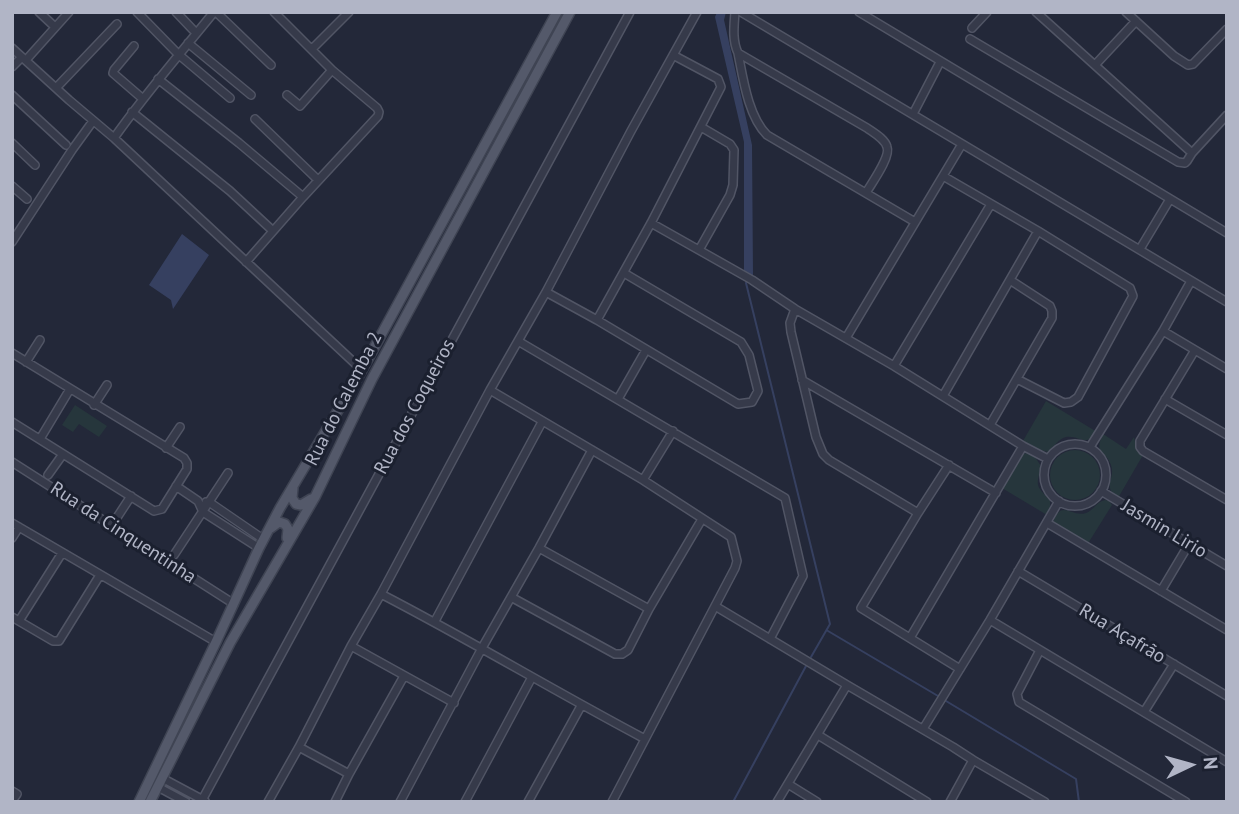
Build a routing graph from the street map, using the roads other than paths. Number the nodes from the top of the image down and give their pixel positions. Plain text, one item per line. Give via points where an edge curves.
1 (39, 12) edge
2 (69, 12) edge
3 (138, 12) edge
4 (176, 12) edge
5 (215, 12) edge
6 (274, 12) edge
7 (349, 12) edge
8 (557, 12) edge
9 (570, 12) edge
10 (630, 12) edge
11 (697, 12) edge
12 (735, 12) edge
13 (741, 12) edge
14 (859, 12) edge
15 (987, 12) edge
16 (1036, 12) edge
17 (1126, 12) edge
18 (755, 16) edge
19 (1136, 21) junction
20 (117, 24) dead end
21 (55, 27) junction
22 (972, 28) dead end
23 (1227, 29) edge
24 (196, 33) junction
25 (970, 39) dead end
26 (188, 43) junction
27 (134, 46) dead end
28 (12, 48) edge
29 (312, 49) junction
30 (738, 53) junction
31 (178, 54) junction
32 (673, 55) junction
33 (24, 59) junction
34 (940, 62) junction
35 (271, 65) dead end
36 (1095, 65) junction
37 (12, 67) edge
38 (332, 70) junction
39 (158, 79) junction
40 (56, 88) junction
41 (12, 95) edge
42 (251, 95) dead end
43 (287, 95) dead end
44 (230, 98) dead end
45 (143, 99) junction
46 (132, 112) junction
47 (913, 114) junction
48 (1227, 115) edge
49 (255, 119) dead end
50 (93, 121) junction
51 (701, 127) junction
52 (114, 138) junction
53 (12, 143) edge
54 (962, 144) junction
55 (65, 145) dead end
56 (1192, 153) junction
57 (35, 165) dead end
58 (943, 176) junction
59 (318, 180) junction
60 (12, 186) edge
61 (866, 193) junction
62 (303, 197) junction
63 (27, 199) dead end
64 (1171, 199) junction
65 (991, 204) junction
66 (915, 222) junction
67 (651, 223) junction
68 (273, 231) junction
69 (1038, 231) junction
70 (1227, 233) edge
71 (12, 242) edge
72 (1140, 249) junction
73 (699, 250) junction
74 (246, 262) junction
75 (624, 273) junction
76 (1010, 281) junction
77 (1191, 281) junction
78 (546, 292) junction
79 (1227, 302) edge
80 (795, 309) junction
81 (597, 320) junction
82 (1163, 331) junction
83 (846, 338) junction
84 (40, 340) dead end
85 (518, 341) junction
86 (646, 350) junction
87 (1195, 350) junction
88 (12, 353) edge
89 (26, 362) junction
90 (894, 366) junction
91 (1227, 369) edge
92 (362, 370) junction
93 (1017, 379) junction
94 (802, 380) junction
95 (107, 385) dead end
96 (70, 390) junction
97 (490, 390) junction
98 (943, 396) junction
99 (618, 399) junction
100 (1165, 400) junction
101 (94, 405) junction
102 (12, 422) edge
103 (542, 422) junction
104 (990, 425) junction
105 (180, 427) dead end
106 (673, 431) junction
107 (1227, 435) edge
108 (40, 439) junction
109 (1023, 446) junction
110 (1090, 447) junction
111 (166, 448) junction
112 (592, 450) junction
113 (63, 454) junction
114 (1048, 458) junction
115 (12, 462) edge
116 (949, 465) junction
117 (228, 473) dead end
118 (48, 475) dead end
119 (643, 480) junction
120 (294, 483) junction
121 (176, 486) junction
122 (1101, 491) junction
123 (996, 493) junction
124 (131, 496) junction
125 (315, 497) junction
126 (1227, 500) edge
127 (1059, 501) junction
128 (198, 502) junction
129 (209, 502) junction
130 (203, 512) junction
131 (918, 513) junction
132 (116, 519) dead end
133 (702, 519) junction
134 (1047, 523) junction
135 (15, 525) edge
136 (12, 538) edge
137 (263, 539) junction
138 (286, 544) junction
139 (1189, 544) junction
140 (540, 548) junction
141 (62, 552) junction
142 (174, 555) dead end
143 (1227, 566) edge
144 (1018, 571) junction
145 (100, 575) junction
146 (1161, 591) junction
147 (381, 594) junction
148 (511, 597) junction
149 (234, 604) junction
150 (715, 606) junction
151 (649, 609) junction
152 (16, 619) edge
153 (990, 620) junction
154 (435, 621) junction
155 (1227, 630) edge
156 (910, 638) junction
157 (770, 639) junction
158 (216, 642) junction
159 (351, 646) junction
160 (482, 648) junction
161 (1040, 650) junction
162 (1174, 664) junction
163 (960, 669) junction
164 (404, 676) junction
165 (532, 677) junction
166 (847, 685) junction
167 (1227, 696) edge
168 (454, 703) junction
169 (581, 706) junction
170 (1144, 712) junction
171 (923, 729) junction
172 (818, 735) junction
173 (645, 739) junction
174 (299, 747) junction
175 (972, 760) junction
176 (1227, 762) edge
177 (349, 774) junction
178 (160, 782) junction
179 (788, 784) junction
180 (12, 791) edge
181 (12, 801) edge
182 (203, 801) edge
183 (139, 802) edge
184 (150, 802) edge
185 (186, 802) edge
186 (268, 802) edge
187 (335, 802) edge
188 (400, 802) edge
189 (465, 802) edge
190 (528, 802) edge
191 (612, 802) edge
192 (777, 802) edge
193 (817, 802) edge
194 (927, 802) edge
195 (950, 802) edge
196 (1045, 802) edge
197 (1186, 802) edge

1 - 21 street
2 - 21 street
3 - 31 street
4 - 24 street
5 - 24 street
5 - 35 street
6 - 29 street
7 - 29 street
8 - 92 main road, Rua do Calemba 2
9 - 125 main road, Rua do Calemba 2 via 372,379
10 - 182 street, Rua dos Coqueiros
11 - 32 street
12 - 30 street
13 - 18 street
14 - 34 street
15 - 22 street
16 - 36 street
17 - 19 street
18 - 47 street
19 - 23 street via 1188,65
19 - 36 street
20 - 40 street
21 - 33 street
24 - 26 street
25 - 56 street via 1178,162 1185,163
26 - 31 street
26 - 42 street
27 - 45 street via 114,73
28 - 33 street
29 - 38 street
30 - 61 street via 759,127
30 - 61 street via 867,128 887,145 888,155
31 - 39 street
31 - 44 street
32 - 51 street via 720,82
32 - 78 street
33 - 37 street
33 - 40 street
34 - 47 street
34 - 64 street
36 - 56 street
38 - 43 street via 300,106
38 - 59 street via 379,112
39 - 45 street
39 - 62 street
40 - 50 street
41 - 55 street
45 - 46 street
46 - 52 street
46 - 68 street
47 - 54 street
48 - 56 street
49 - 59 street
50 - 52 street
50 - 71 street
51 - 67 street
51 - 73 street via 734,150 730,195
52 - 74 street
53 - 57 street
54 - 58 street
54 - 72 street
58 - 65 street
58 - 66 street
59 - 62 street
60 - 63 street
61 - 66 street
62 - 68 street
64 - 70 street
64 - 72 street
65 - 69 street
65 - 90 street
66 - 83 street
67 - 73 street
67 - 75 street
68 - 74 street
69 - 76 street
69 - 93 street via 1130,288 1133,296 1078,397 1071,402 1057,400
72 - 77 street
73 - 80 street
74 - 92 street
75 - 81 street
75 - 86 street via 741,342 750,355 756,397 738,404
76 - 93 street via 1052,311
76 - 98 street
77 - 79 street
77 - 82 street
78 - 81 street
78 - 85 street
80 - 83 street
80 - 94 street via 790,323
81 - 86 street
82 - 87 street
82 - 110 street
83 - 90 street
84 - 89 street
85 - 97 street
85 - 99 street
86 - 99 street
87 - 91 street
87 - 100 street
88 - 89 street
89 - 96 street
90 - 98 street
92 - 120 main road, Rua do Calemba 2
93 - 104 street
94 - 116 street
94 - 131 street via 822,454
95 - 101 street
96 - 101 street
96 - 108 street
97 - 103 street
97 - 147 street
98 - 104 street
99 - 106 street
100 - 107 street
100 - 126 street via 1140,447
101 - 111 street
102 - 108 street
103 - 112 street
103 - 154 street
104 - 109 street
105 - 111 street
106 - 119 street
106 - 157 street via 785,498 803,576
108 - 113 street
109 - 114 street
109 - 123 street
110 - 114 street via 1067,445
110 - 122 street via 1105,465
111 - 121 street via 187,463
112 - 119 street
112 - 140 street
113 - 118 street
113 - 124 street
114 - 127 street via 1045,481
115 - 149 street, Rua da Cinquentinha
116 - 123 street
116 - 131 street
117 - 129 street
119 - 133 street
120 - 125 main road via 296,504
120 - 137 main road, Rua do Calemba 2
121 - 124 street via 159,511
121 - 128 street
122 - 127 street via 1079,506
122 - 139 street, Jasmin Lirio
123 - 156 street
124 - 132 street
125 - 138 main road, Rua do Calemba 2
127 - 134 street
128 - 129 street
128 - 130 street
129 - 130 street
129 - 137 street
130 - 137 street
130 - 142 street
131 - 156 street via 861,608
133 - 150 street via 731,537 736,554 735,569
133 - 151 street
134 - 144 street
134 - 146 street
135 - 136 street
135 - 141 street
137 - 138 main road via 279,523 285,524
137 - 149 main road, Rua do Calemba 2
138 - 178 main road, Rua do Calemba 2
139 - 143 street, Jasmin Lirio
139 - 146 street
140 - 148 street
140 - 151 street
141 - 145 street
141 - 152 street
144 - 153 street
144 - 162 street, Rua Açafrão
145 - 152 street via 59,640 53,642
145 - 158 street
146 - 155 street
147 - 154 street
147 - 159 street
148 - 151 street via 618,655 628,650
148 - 160 street
149 - 158 main road, Rua do Calemba 2
150 - 157 street
150 - 173 street
153 - 161 street
153 - 163 street
154 - 160 street
156 - 163 street
157 - 166 street
158 - 183 main road, Rua do Calemba 2
159 - 164 street
159 - 174 street
160 - 165 street
160 - 168 street
161 - 170 street
161 - 197 street via 1017,694 1019,702
162 - 167 street, Rua Açafrão
162 - 170 street
163 - 171 street
164 - 168 street
164 - 177 street
165 - 169 street
165 - 189 street
166 - 171 street
166 - 172 street
168 - 188 street
169 - 173 street
169 - 190 street
170 - 176 street
171 - 175 street
172 - 179 street
172 - 194 street
173 - 191 street
174 - 177 street
174 - 186 street
175 - 195 street
175 - 196 street
177 - 187 street
178 - 182 street
178 - 184 main road, Rua do Calemba 2
178 - 185 street
179 - 192 street
179 - 193 street
180 - 181 street via 16,794

